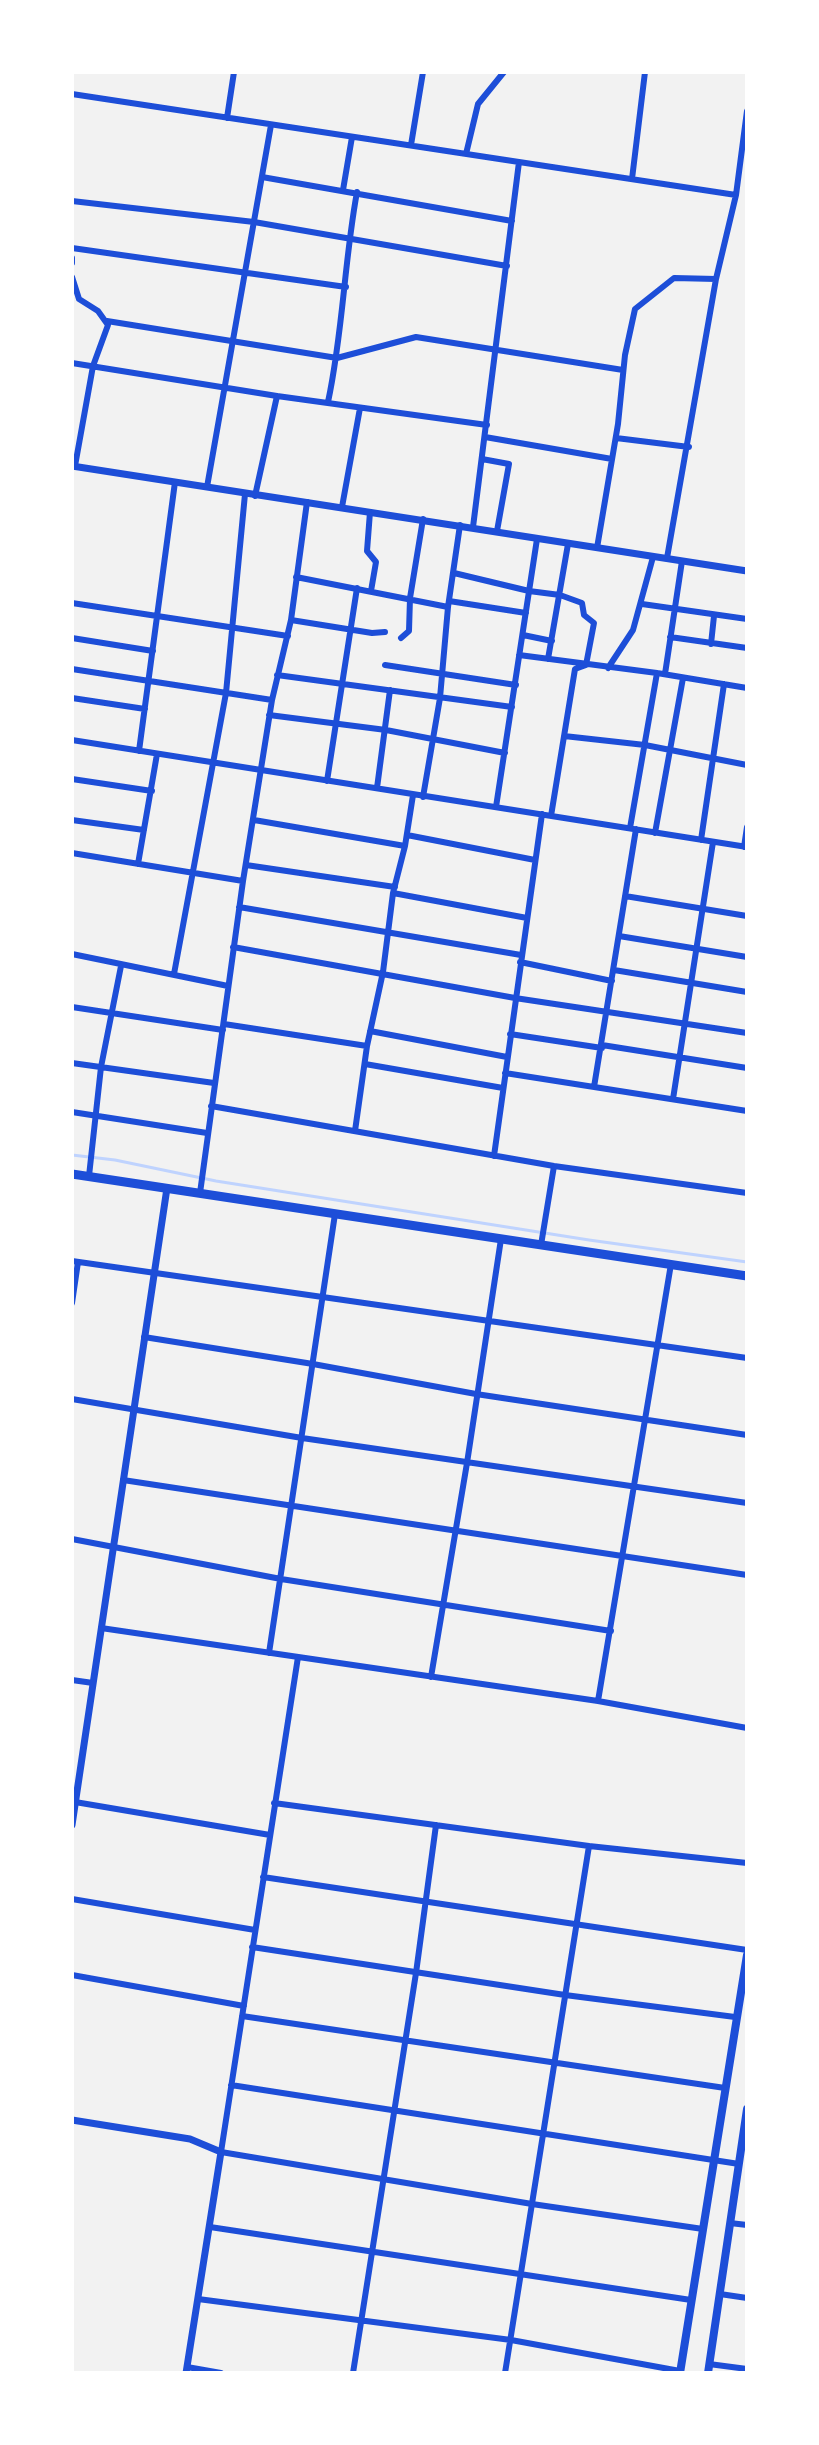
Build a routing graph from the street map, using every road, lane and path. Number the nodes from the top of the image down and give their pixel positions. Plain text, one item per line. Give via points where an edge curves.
1 (234, 72) edge
2 (423, 72) edge
3 (504, 72) edge
4 (645, 72) edge
5 (72, 94) edge
6 (747, 111) edge
7 (227, 118) junction
8 (271, 125) junction
9 (352, 137) junction
10 (411, 145) junction
11 (466, 154) junction
12 (519, 162) junction
13 (262, 177) junction
14 (632, 179) junction
15 (343, 190) junction
16 (357, 192) junction
17 (736, 195) junction
18 (72, 201) edge
19 (512, 221) junction
20 (254, 222) junction
21 (349, 238) junction
22 (72, 248) edge
23 (507, 266) junction
24 (245, 273) junction
25 (72, 277) edge
26 (716, 279) junction
27 (346, 287) junction
28 (107, 321) junction
29 (233, 340) junction
30 (495, 349) junction
31 (337, 358) junction
32 (72, 363) edge
33 (93, 366) junction
34 (623, 370) junction
35 (225, 386) junction
36 (277, 396) junction
37 (328, 402) junction
38 (360, 408) junction
39 (487, 425) junction
40 (485, 437) junction
41 (616, 438) junction
42 (689, 447) junction
43 (482, 459) junction
44 (612, 459) junction
45 (73, 466) edge
46 (175, 482) junction
47 (207, 487) junction
48 (245, 494) junction
49 (255, 496) junction
50 (307, 502) junction
51 (342, 507) junction
52 (370, 512) junction
53 (423, 519) junction
54 (460, 525) junction
55 (473, 527) junction
56 (497, 531) junction
57 (537, 539) junction
58 (568, 544) junction
59 (597, 548) junction
60 (653, 557) junction
61 (667, 558) junction
62 (682, 561) junction
63 (747, 571) edge
64 (454, 573) junction
65 (296, 577) junction
66 (357, 588) junction
67 (371, 591) junction
68 (529, 591) junction
69 (560, 595) junction
70 (410, 598) junction
71 (72, 603) edge
72 (449, 604) junction
73 (642, 604) junction
74 (676, 609) junction
75 (526, 613) junction
76 (157, 616) junction
77 (714, 616) junction
78 (747, 619) edge
79 (291, 620) junction
80 (232, 626) junction
81 (350, 630) junction
82 (385, 632) dead end
83 (523, 635) junction
84 (288, 636) junction
85 (670, 637) junction
86 (72, 638) edge
87 (401, 638) dead end
88 (552, 641) junction
89 (711, 644) junction
90 (747, 648) edge
91 (153, 651) junction
92 (519, 655) junction
93 (548, 659) junction
94 (385, 665) dead end
95 (586, 665) junction
96 (608, 668) junction
97 (72, 669) edge
98 (443, 674) junction
99 (661, 674) junction
100 (277, 675) junction
101 (683, 678) junction
102 (149, 681) junction
103 (724, 684) junction
104 (342, 685) junction
105 (516, 685) junction
106 (747, 688) edge
107 (390, 690) junction
108 (226, 693) junction
109 (72, 698) edge
110 (440, 698) junction
111 (272, 700) junction
112 (512, 707) junction
113 (145, 709) junction
114 (269, 715) junction
115 (336, 724) junction
116 (386, 730) junction
117 (564, 736) junction
118 (72, 740) edge
119 (431, 741) junction
120 (645, 745) junction
121 (670, 750) junction
122 (139, 751) junction
123 (505, 753) junction
124 (157, 754) junction
125 (713, 758) junction
126 (214, 764) junction
127 (747, 765) edge
128 (261, 769) junction
129 (72, 779) edge
130 (327, 781) junction
131 (377, 788) junction
132 (152, 791) junction
133 (413, 795) junction
134 (423, 797) junction
135 (496, 807) junction
136 (542, 814) junction
137 (551, 816) junction
138 (72, 820) edge
139 (254, 820) junction
140 (747, 827) edge
141 (633, 829) junction
142 (144, 830) junction
143 (655, 833) junction
144 (407, 835) junction
145 (701, 840) junction
146 (713, 842) junction
147 (405, 846) junction
148 (746, 847) edge
149 (72, 853) edge
150 (535, 860) junction
151 (138, 864) junction
152 (246, 865) junction
153 (194, 873) junction
154 (243, 881) junction
155 (394, 890) junction
156 (625, 896) junction
157 (239, 907) junction
158 (702, 909) junction
159 (747, 916) edge
160 (527, 918) junction
161 (388, 932) junction
162 (619, 936) junction
163 (233, 947) junction
164 (695, 949) junction
165 (72, 954) edge
166 (747, 957) edge
167 (521, 958) junction
168 (121, 966) junction
169 (614, 970) junction
170 (383, 972) junction
171 (174, 974) junction
172 (612, 981) junction
173 (690, 983) junction
174 (228, 986) junction
175 (747, 992) edge
176 (515, 998) junction
177 (72, 1007) edge
178 (111, 1012) junction
179 (607, 1012) junction
180 (684, 1024) junction
181 (224, 1027) junction
182 (370, 1031) junction
183 (747, 1033) edge
184 (510, 1034) junction
185 (367, 1046) junction
186 (602, 1047) junction
187 (507, 1057) junction
188 (679, 1057) junction
189 (72, 1063) edge
190 (365, 1064) junction
191 (101, 1067) junction
192 (747, 1068) edge
193 (505, 1073) junction
194 (214, 1083) junction
195 (594, 1087) junction
196 (503, 1088) junction
197 (673, 1099) junction
198 (211, 1106) junction
199 (747, 1111) edge
200 (72, 1112) edge
201 (94, 1116) junction
202 (355, 1131) junction
203 (207, 1133) junction
204 (494, 1156) junction
205 (554, 1166) junction
206 (72, 1174) edge
207 (89, 1176) junction
208 (167, 1188) junction
209 (200, 1193) junction
210 (747, 1193) edge
211 (335, 1214) junction
212 (501, 1239) junction
213 (541, 1245) junction
214 (75, 1261) edge
215 (671, 1264) junction
216 (154, 1273) junction
217 (747, 1276) edge
218 (323, 1298) junction
219 (72, 1303) edge
220 (488, 1322) junction
221 (144, 1337) junction
222 (656, 1347) junction
223 (747, 1358) edge
224 (313, 1364) junction
225 (476, 1394) junction
226 (72, 1399) edge
227 (136, 1409) junction
228 (646, 1418) junction
229 (747, 1435) edge
230 (302, 1438) junction
231 (467, 1463) junction
232 (123, 1480) junction
233 (634, 1487) junction
234 (747, 1503) edge
235 (292, 1507) junction
236 (456, 1532) junction
237 (72, 1539) edge
238 (114, 1545) junction
239 (623, 1558) junction
240 (747, 1575) edge
241 (281, 1579) junction
242 (443, 1604) junction
243 (101, 1628) junction
244 (611, 1631) junction
245 (269, 1653) junction
246 (298, 1657) junction
247 (431, 1677) junction
248 (72, 1680) edge
249 (93, 1683) junction
250 (598, 1701) junction
251 (747, 1728) edge
252 (75, 1802) junction
253 (274, 1803) junction
254 (72, 1825) edge
255 (436, 1825) junction
256 (270, 1835) junction
257 (589, 1846) junction
258 (747, 1863) edge
259 (263, 1877) junction
260 (72, 1899) edge
261 (424, 1903) junction
262 (576, 1926) junction
263 (255, 1930) junction
264 (252, 1947) junction
265 (747, 1953) edge
266 (416, 1973) junction
267 (72, 1975) edge
268 (565, 1995) junction
269 (244, 2006) junction
270 (242, 2016) junction
271 (735, 2017) junction
272 (405, 2040) junction
273 (554, 2061) junction
274 (231, 2085) junction
275 (725, 2088) junction
276 (394, 2109) junction
277 (747, 2109) edge
278 (72, 2120) edge
279 (543, 2132) junction
280 (744, 2151) edge
281 (221, 2152) junction
282 (714, 2161) junction
283 (739, 2164) junction
284 (382, 2180) junction
285 (532, 2204) junction
286 (730, 2223) junction
287 (747, 2225) edge
288 (210, 2227) junction
289 (703, 2229) junction
290 (371, 2250) junction
291 (521, 2272) junction
292 (720, 2294) junction
293 (747, 2298) edge
294 (198, 2299) junction
295 (691, 2300) junction
296 (360, 2321) junction
297 (511, 2340) junction
298 (708, 2369) edge
299 (747, 2369) edge
300 (187, 2370) edge
301 (680, 2372) edge
302 (221, 2373) edge
303 (353, 2373) edge
304 (505, 2373) edge

1 - 7 street
2 - 10 street
3 - 11 street via 478,104
4 - 14 street
5 - 7 street
6 - 17 street
7 - 8 street
8 - 9 street
8 - 13 street
9 - 10 street
9 - 15 street
10 - 11 street
11 - 12 street
12 - 14 street
12 - 19 street
13 - 15 street
13 - 20 street
14 - 17 street
15 - 16 street
16 - 19 street
16 - 21 street
17 - 26 street
18 - 20 street
19 - 23 street
20 - 21 street
20 - 24 street
21 - 23 street
21 - 27 street
22 - 24 street
23 - 30 street
24 - 27 street
24 - 29 street
25 - 28 street via 79,299
26 - 34 street via 674,278 635,309
26 - 42 street
27 - 31 street
28 - 29 street
28 - 33 street
29 - 31 street
29 - 35 street
30 - 31 street via 416,337
30 - 34 street
30 - 39 street
31 - 37 street
32 - 33 street
33 - 35 street
33 - 45 street
34 - 41 street
35 - 36 street
35 - 47 street
36 - 37 street
36 - 49 street
37 - 38 street
38 - 39 street
38 - 51 street
39 - 40 street
40 - 43 street
40 - 44 street
41 - 42 street
41 - 44 street
42 - 61 street
43 - 55 street
43 - 56 street via 509,464
44 - 59 street
45 - 46 street
46 - 47 street
46 - 76 street
47 - 48 street
48 - 49 street
48 - 80 street
49 - 50 street
50 - 51 street
50 - 65 street
51 - 52 street
52 - 53 street
52 - 67 street via 367,551 376,562
53 - 54 street
53 - 70 street
54 - 55 street
54 - 64 street
55 - 56 street
56 - 57 street
57 - 58 street
57 - 68 street
58 - 59 street
58 - 69 street
59 - 60 street
60 - 61 street
60 - 73 street
61 - 62 street
62 - 63 street
62 - 74 street
64 - 68 street
64 - 72 street
65 - 66 street
65 - 79 street
66 - 67 street
66 - 81 street
67 - 70 street
68 - 69 street
68 - 75 street
69 - 88 street
69 - 95 street via 582,603 584,615 594,623
70 - 72 street
70 - 87 street via 409,631
71 - 76 street
72 - 75 street
72 - 98 street
73 - 74 street
73 - 96 street via 633,630
74 - 77 street
74 - 85 street
75 - 83 street
76 - 80 street
76 - 91 street
77 - 78 street
77 - 89 street
79 - 81 street
79 - 84 street
80 - 84 street
80 - 108 street
81 - 82 street
81 - 104 street
83 - 88 street
83 - 92 street
84 - 100 street
85 - 89 street
85 - 99 street
86 - 91 street
88 - 93 street
89 - 90 street
91 - 102 street
92 - 93 street
92 - 105 street
93 - 95 street
94 - 98 street
95 - 96 street
95 - 117 street via 575,669
96 - 99 street
97 - 102 street
98 - 105 street
98 - 110 street
99 - 101 street
99 - 120 street
100 - 104 street
100 - 111 street
101 - 103 street
101 - 121 street
102 - 108 street
102 - 113 street
103 - 106 street
103 - 125 street
104 - 107 street
104 - 115 street
105 - 112 street
107 - 110 street
107 - 116 street
108 - 111 street
108 - 126 street
109 - 113 street
110 - 112 street
110 - 119 street
111 - 114 street
112 - 123 street
113 - 122 street
114 - 115 street
114 - 128 street
115 - 116 street
115 - 130 street
116 - 119 street
116 - 131 street
117 - 120 street
117 - 137 street
118 - 122 street
119 - 123 street
119 - 134 street
120 - 121 street
120 - 141 street
121 - 125 street
121 - 143 street
122 - 124 street
123 - 135 street
124 - 126 street
124 - 132 street
125 - 127 street
125 - 145 street
126 - 128 street
126 - 153 street
128 - 130 street
128 - 139 street
129 - 132 street
130 - 131 street
131 - 133 street
132 - 142 street
133 - 134 street
133 - 144 street
134 - 135 street
135 - 136 street
136 - 137 street
136 - 150 street
137 - 141 street
138 - 142 street
139 - 147 street
139 - 152 street
140 - 148 street
141 - 143 street
141 - 156 street
142 - 151 street
143 - 145 street
144 - 147 street
144 - 150 street
145 - 146 street
146 - 148 street
146 - 158 street
147 - 155 street
149 - 151 street
150 - 160 street
151 - 153 street
152 - 154 street
152 - 155 street
153 - 154 street
153 - 171 street
154 - 157 street
155 - 160 street
155 - 161 street
156 - 158 street
156 - 162 street
157 - 161 street
157 - 163 street
158 - 159 street
158 - 164 street
160 - 167 street
161 - 167 street
161 - 170 street
162 - 164 street
162 - 169 street
163 - 170 street
163 - 174 street
164 - 166 street
164 - 173 street
165 - 168 street
167 - 172 street
167 - 176 street
168 - 171 street
168 - 178 street
169 - 172 street
169 - 173 street
170 - 176 street
170 - 182 street
171 - 174 street
172 - 179 street
173 - 175 street
173 - 180 street
174 - 181 street
176 - 179 street
176 - 184 street
177 - 178 street
178 - 181 street
178 - 191 street
179 - 180 street
179 - 186 street
180 - 183 street
180 - 188 street
181 - 185 street
181 - 194 street
182 - 185 street
182 - 187 street
184 - 186 street
184 - 187 street
185 - 190 street
186 - 188 street
186 - 195 street
187 - 193 street
188 - 192 street
188 - 197 street
189 - 191 street
190 - 196 street
190 - 202 street
191 - 194 street
191 - 201 street
193 - 195 street
193 - 196 street
194 - 198 street
195 - 197 street
196 - 204 street
197 - 199 street
198 - 202 street
198 - 203 street
200 - 201 street
201 - 203 street
201 - 207 street
202 - 204 street
203 - 209 street
204 - 205 street
205 - 210 street
205 - 213 street
206 - 207 highway
207 - 208 highway
208 - 209 highway
208 - 216 street
209 - 211 highway
211 - 212 highway
211 - 218 street
212 - 213 highway
212 - 220 street
213 - 215 highway
214 - 216 street
214 - 219 street
215 - 217 highway
215 - 222 street
216 - 218 street
216 - 221 street
218 - 220 street
218 - 224 street
220 - 222 street
220 - 225 street
221 - 224 street
221 - 227 street
222 - 223 street
222 - 228 street
224 - 225 street
224 - 230 street
225 - 228 street
225 - 231 street
226 - 227 street
227 - 230 street
227 - 232 street
228 - 229 street
228 - 233 street
230 - 231 street
230 - 235 street
231 - 233 street
231 - 236 street
232 - 235 street
232 - 238 street
233 - 234 street
233 - 239 street
235 - 236 street
235 - 241 street
236 - 239 street
236 - 242 street
237 - 238 street
238 - 241 street
238 - 243 street
239 - 240 street
239 - 244 street
241 - 242 street
241 - 245 street
242 - 244 street
242 - 247 street
243 - 245 street
243 - 249 street
244 - 250 street
245 - 246 street
246 - 247 street
246 - 253 street
247 - 250 street
248 - 249 street
249 - 252 street
250 - 251 street
252 - 254 street
252 - 256 street
253 - 255 street
253 - 256 street
255 - 257 street
255 - 261 street
256 - 259 street
257 - 258 street
257 - 262 street
259 - 261 street
259 - 263 street
260 - 263 street
261 - 262 street
261 - 266 street
262 - 265 street
262 - 268 street
263 - 264 street
264 - 266 street
264 - 269 street
265 - 271 main road
266 - 268 street
266 - 272 street
267 - 269 street
268 - 271 street
268 - 273 street
269 - 270 street
270 - 272 street
270 - 274 street
271 - 275 main road
272 - 273 street
272 - 276 street
273 - 275 street
273 - 279 street
274 - 276 street
274 - 281 street
275 - 282 main road
276 - 279 street
276 - 284 street
277 - 280 main road
278 - 281 street via 190,2139
279 - 282 street
279 - 285 street
280 - 283 main road
281 - 284 street
281 - 288 street
282 - 283 street
282 - 289 main road
283 - 286 main road
284 - 285 street
284 - 290 street
285 - 289 street
285 - 291 street
286 - 287 street
286 - 292 main road
288 - 290 street
288 - 294 street
289 - 295 main road
290 - 291 street
290 - 296 street
291 - 295 street
291 - 297 street
292 - 293 street
292 - 298 main road
294 - 296 street
294 - 300 street
295 - 301 main road
296 - 297 street
296 - 303 street
297 - 301 street
297 - 304 street
298 - 299 street
300 - 302 street

